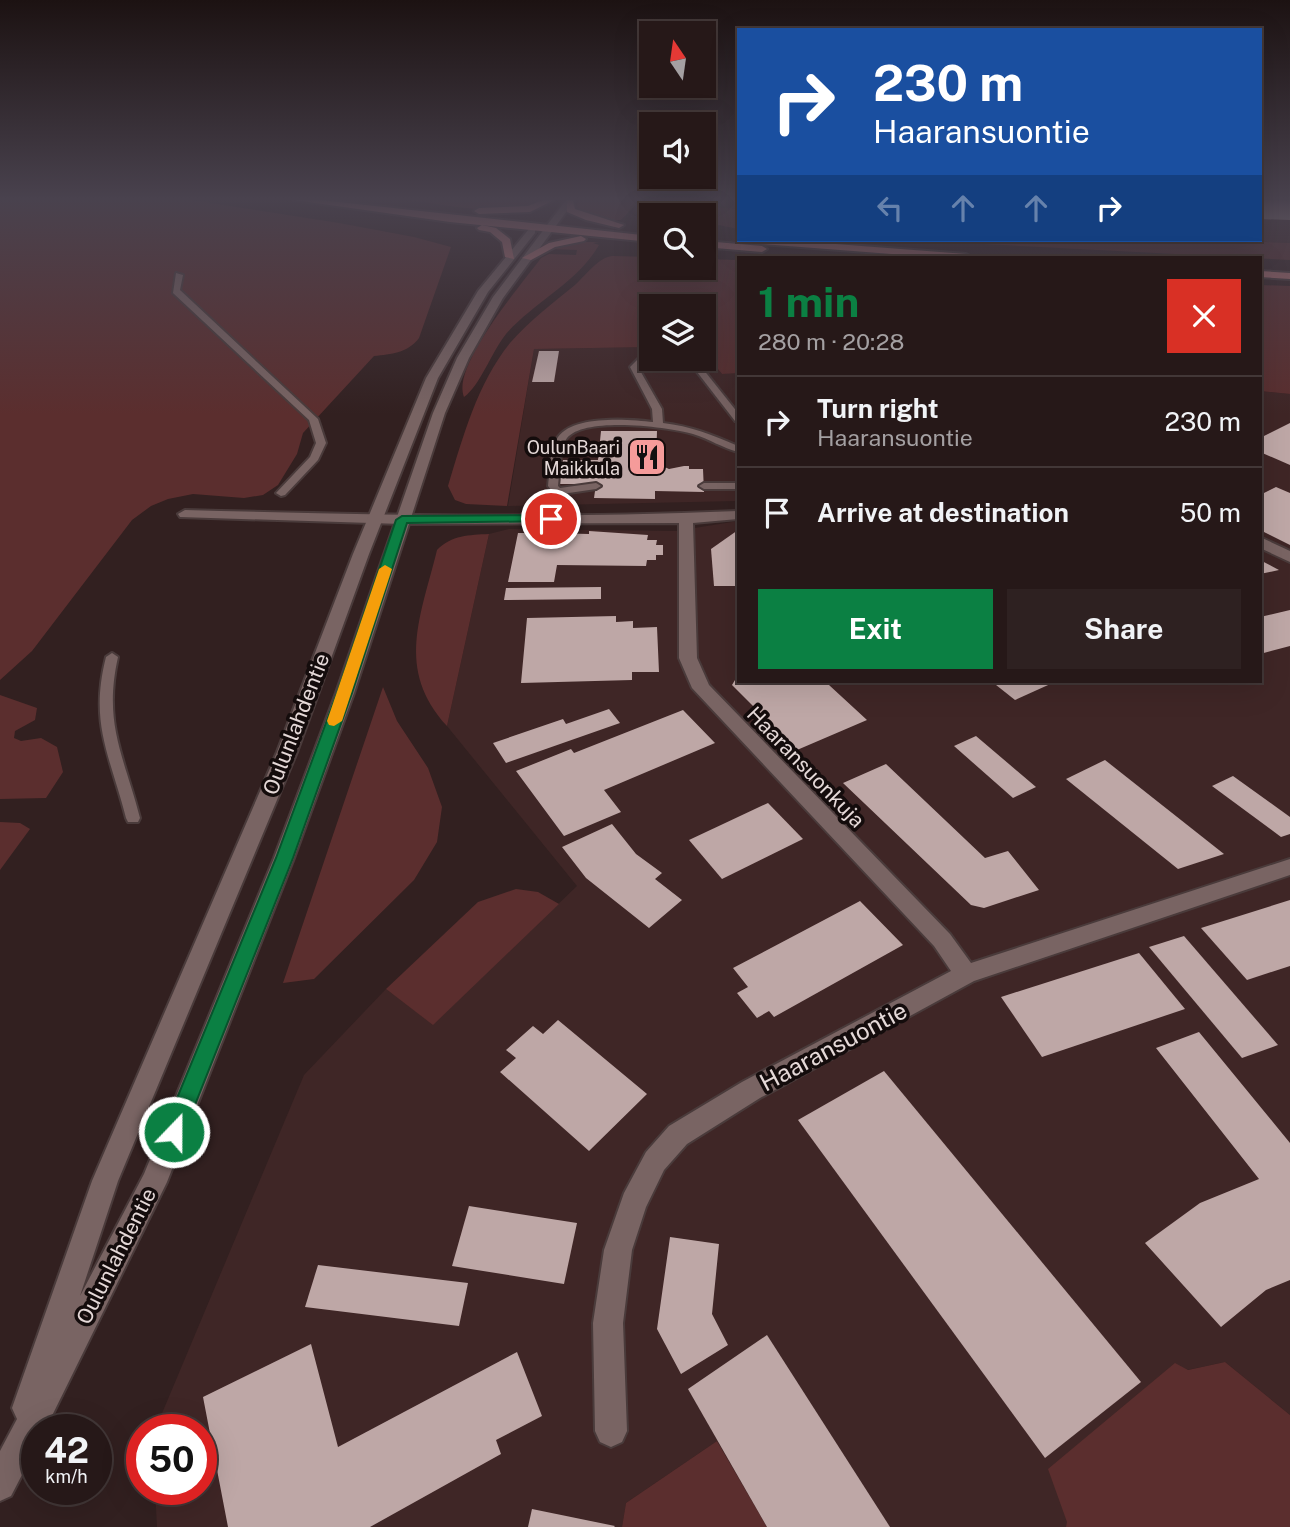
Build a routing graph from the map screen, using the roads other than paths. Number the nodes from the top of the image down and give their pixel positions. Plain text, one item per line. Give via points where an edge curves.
1 (499, 271) edge
2 (517, 271) edge
3 (1262, 274) edge
4 (179, 275) dead end
5 (1290, 275) edge
6 (1262, 280) edge
7 (1290, 281) edge
8 (639, 361) edge
9 (700, 371) edge
10 (737, 418) edge
11 (658, 424) junction
12 (709, 437) junction
13 (737, 449) edge
14 (737, 459) edge
15 (596, 485) dead end
16 (704, 486) dead end
17 (737, 486) edge
18 (557, 491) junction
19 (281, 493) dead end
20 (185, 514) dead end
21 (737, 515) edge
22 (375, 519) junction
23 (551, 519) junction
24 (686, 519) junction
25 (402, 520) junction
26 (1262, 543) edge
27 (1290, 557) edge
28 (112, 657) dead end
29 (134, 818) dead end
30 (1290, 867) edge
31 (966, 974) junction
32 (611, 1432) dead end
33 (2, 1480) edge

1 - 22 main road, Oulunlahdentie via 432,378
2 - 25 main road, Oulunlahdentie via 463,358
3 - 5 highway
4 - 19 lane via 176,291 313,419 321,443 314,458
6 - 7 highway
8 - 11 lane via 634,367 657,409
9 - 10 lane
11 - 12 lane
11 - 18 lane via 574,427 562,438 553,486
12 - 13 lane
12 - 14 lane via 710,448
15 - 18 lane
16 - 17 lane
18 - 23 lane
20 - 22 main road
21 - 24 main road
22 - 25 main road
22 - 33 main road, Oulunlahdentie via 286,752 105,1181
23 - 24 main road
23 - 25 main road
24 - 31 main road, Haaransuonkuja via 688,658 701,688 942,940
25 - 33 main road, Oulunlahdentie via 289,846 154,1182
26 - 27 main road
28 - 29 lane via 104,682 105,730
30 - 31 main road, Haaransuontie
31 - 32 main road, Haaransuontie via 751,1090 663,1149 634,1203 618,1250 608,1323

